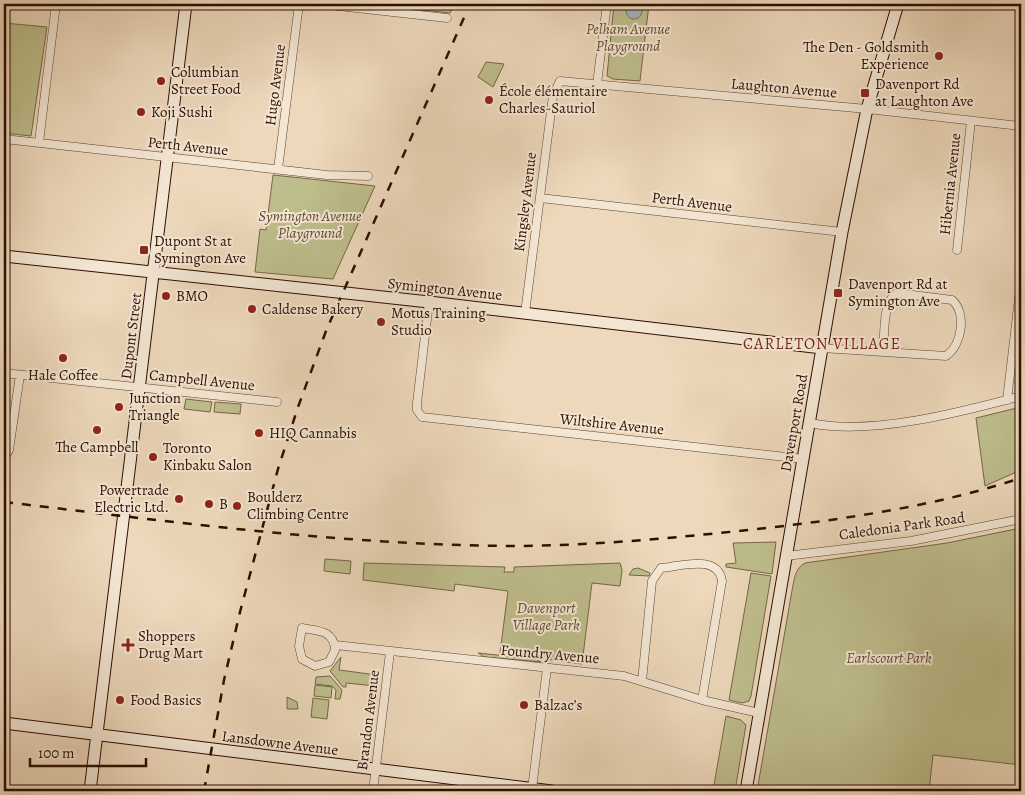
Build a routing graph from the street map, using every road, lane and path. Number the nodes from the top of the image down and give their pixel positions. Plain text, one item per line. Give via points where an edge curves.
1 (56, 4) edge
2 (186, 4) edge
3 (299, 4) edge
4 (320, 4) edge
5 (607, 4) edge
6 (898, 4) edge
7 (996, 4) edge
8 (1021, 6) edge
9 (446, 18) dead end
10 (597, 84) junction
11 (553, 96) joint
12 (867, 109) junction
13 (971, 121) junction
14 (1021, 126) edge
15 (4, 138) edge
16 (39, 142) junction
17 (167, 158) junction
18 (278, 169) junction
19 (368, 176) dead end
20 (540, 198) junction
21 (842, 232) junction
22 (957, 250) dead end
23 (4, 256) edge
24 (154, 272) junction
25 (1021, 281) edge
26 (429, 302) junction
27 (525, 313) junction
28 (822, 348) junction
29 (883, 350) junction
30 (4, 373) edge
31 (20, 375) junction
32 (140, 388) junction
33 (1021, 396) edge
34 (1007, 400) junction
35 (277, 402) dead end
36 (810, 423) junction
37 (4, 458) edge
38 (804, 459) junction
39 (1021, 519) edge
40 (786, 556) junction
41 (335, 645) junction
42 (390, 652) junction
43 (547, 668) junction
44 (642, 681) junction
45 (702, 700) junction
46 (759, 713) junction
47 (4, 723) edge
48 (97, 736) junction
49 (376, 769) junction
50 (532, 789) junction
51 (90, 791) edge
52 (373, 791) edge
53 (552, 791) edge
54 (746, 791) edge

1 - 16 street
2 - 17 street, Dupont Street
3 - 18 street, Hugo Avenue
4 - 9 street
5 - 10 street
6 - 12 street, Davenport Road
7 - 8 street
10 - 11 street, Laughton Avenue via 564,80 557,84
10 - 12 street, Laughton Avenue
11 - 20 street, Kingsley Avenue
12 - 13 street, Laughton Avenue
12 - 21 street, Davenport Road
13 - 14 street, Laughton Avenue
13 - 22 street, Hibernia Avenue
15 - 16 street, Perth Avenue
16 - 17 street, Perth Avenue
17 - 18 street, Perth Avenue
17 - 24 street, Dupont Street
18 - 19 street, Perth Avenue
20 - 21 street, Perth Avenue
20 - 27 street, Kingsley Avenue
21 - 28 street, Davenport Road
23 - 24 street, Symington Avenue
24 - 26 street, Symington Avenue
24 - 32 street, Dupont Street
25 - 34 street
26 - 27 street, Symington Avenue
26 - 38 street, Wiltshire Avenue via 417,403 419,414 427,418
27 - 28 street, Symington Avenue
28 - 29 street, Symington Avenue
28 - 36 street, Davenport Road
29 - 29 street, Symington Avenue via 946,356 954,351 958,341 962,312 952,300 898,293 892,296 888,306
30 - 31 street, Campbell Avenue
31 - 32 street, Campbell Avenue
31 - 37 street via 9,450
32 - 35 street, Campbell Avenue
32 - 48 street, Dupont Street
33 - 34 street
34 - 36 street via 902,423 824,426
36 - 38 street, Davenport Road
38 - 40 street, Davenport Road
39 - 40 street, Caledonia Park Road via 911,541
40 - 46 street, Davenport Road
41 - 41 street via 328,633 302,628 299,651 302,659 310,665 320,666 329,662
41 - 42 street, Foundry Avenue
42 - 43 street, Foundry Avenue
42 - 49 street, Brandon Avenue
43 - 44 street, Foundry Avenue via 624,676
43 - 50 street
44 - 45 street, Foundry Avenue
44 - 45 street via 652,581 656,572 661,568 714,565 721,572 722,582
45 - 46 street, Foundry Avenue
46 - 54 street, Davenport Road
47 - 48 street, Lansdowne Avenue
48 - 49 street, Lansdowne Avenue
48 - 51 street, Dupont Street
49 - 50 street, Lansdowne Avenue
49 - 52 street, Brandon Avenue
50 - 53 street, Lansdowne Avenue

